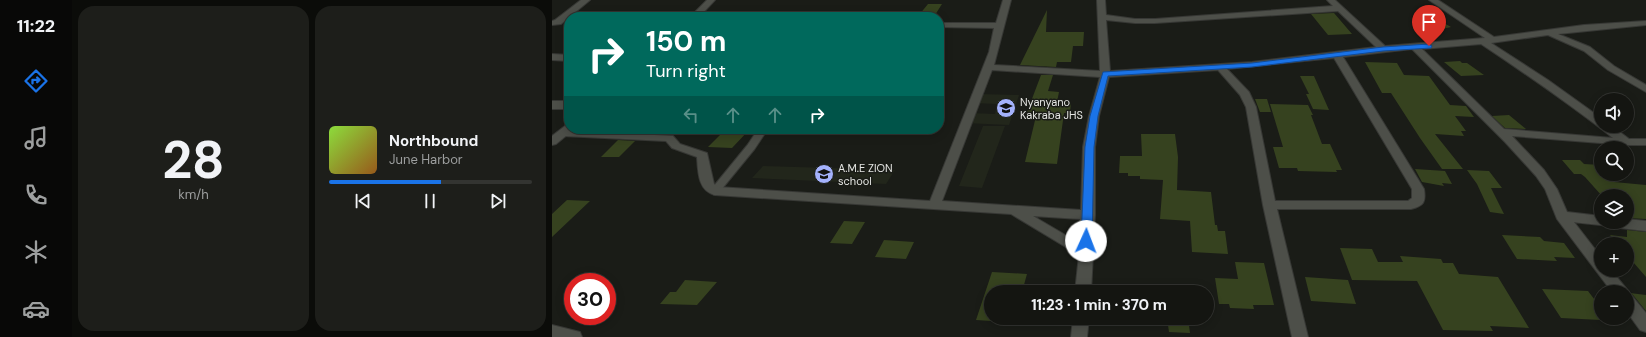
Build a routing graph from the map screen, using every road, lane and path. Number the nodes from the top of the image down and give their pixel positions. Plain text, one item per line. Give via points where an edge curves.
1 (586, 0) edge
2 (710, 0) edge
3 (1007, 0) edge
4 (1101, 0) edge
5 (1331, 0) edge
6 (1433, 0) edge
7 (1340, 8) junction
8 (570, 12) edge
9 (699, 12) edge
10 (1003, 14) junction
11 (564, 16) edge
12 (1102, 17) junction
13 (1646, 23) edge
14 (554, 24) edge
15 (944, 25) edge
16 (976, 26) junction
17 (999, 26) junction
18 (1548, 33) junction
19 (1488, 40) junction
20 (1416, 48) junction
21 (1383, 49) junction
22 (1337, 55) junction
23 (553, 58) edge
24 (564, 58) edge
25 (988, 67) junction
26 (1220, 67) junction
27 (1105, 74) junction
28 (1646, 89) edge
29 (552, 105) edge
30 (564, 105) edge
31 (1594, 118) edge
32 (564, 132) edge
33 (1501, 132) junction
34 (1614, 133) edge
35 (628, 134) edge
36 (760, 134) edge
37 (1614, 141) edge
38 (1625, 141) edge
39 (552, 142) edge
40 (1634, 142) edge
41 (1646, 142) edge
42 (715, 191) junction
43 (935, 204) junction
44 (1269, 205) junction
45 (1012, 209) junction
46 (1088, 215) junction
47 (1562, 216) junction
48 (1594, 220) edge
49 (1634, 225) edge
50 (1646, 226) edge
51 (1086, 254) junction
52 (1594, 258) edge
53 (1608, 277) edge
54 (1084, 285) edge
55 (1615, 285) edge
56 (1634, 309) edge
57 (1080, 325) edge
58 (1646, 325) edge
59 (552, 332) edge
60 (574, 337) edge
61 (1079, 337) edge
62 (1300, 337) edge

1 - 8 street
2 - 9 street
3 - 10 street
4 - 12 street
5 - 7 street
6 - 19 street
7 - 12 street via 1155,21
7 - 21 street
10 - 16 street
10 - 17 street
11 - 14 street
12 - 27 street
13 - 18 street
15 - 16 street
16 - 17 street
17 - 25 street
18 - 19 street
18 - 28 street via 1587,49 1611,68
19 - 20 street
19 - 31 street
20 - 21 street
20 - 33 street
21 - 22 street
22 - 26 street
22 - 44 street via 1418,189 1419,200 1411,205
23 - 24 street
25 - 27 street
25 - 43 street
26 - 27 street
26 - 44 street via 1245,94 1251,107
27 - 46 street via 1089,147
29 - 30 lane
32 - 39 street
33 - 37 street
33 - 47 street via 1540,173 1551,189
34 - 38 street
35 - 42 street via 669,138 676,146 703,155 708,186
36 - 42 lane
40 - 41 street
42 - 43 street
43 - 45 street
44 - 62 street
45 - 46 street
45 - 51 street
46 - 51 street
47 - 48 street
47 - 52 street
49 - 50 street
51 - 54 street
53 - 55 street
56 - 58 street
57 - 61 street
59 - 60 street

